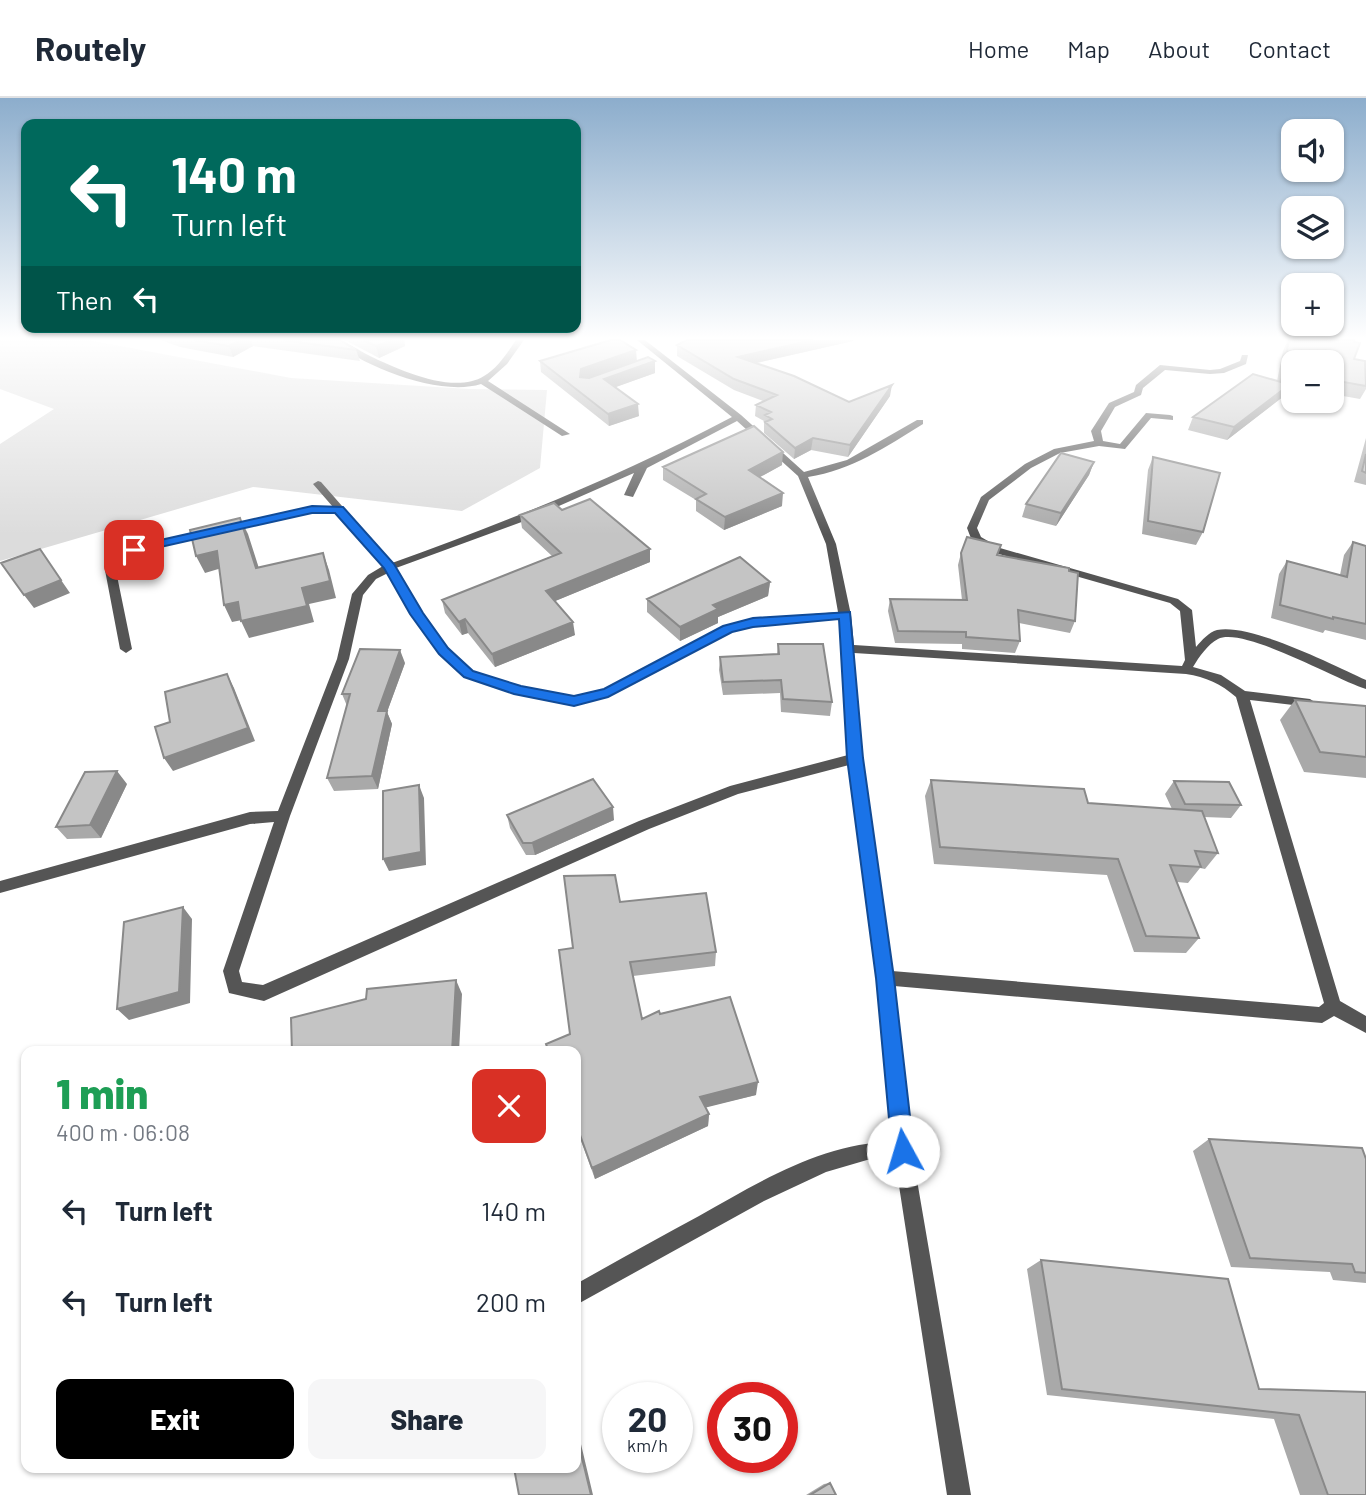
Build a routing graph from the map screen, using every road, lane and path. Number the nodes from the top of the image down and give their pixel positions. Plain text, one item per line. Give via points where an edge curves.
1 (520, 405) edge
2 (723, 405) edge
3 (1112, 405) edge
4 (738, 417) junction
5 (1170, 418) dead end
6 (920, 422) dead end
7 (565, 434) dead end
8 (1099, 443) junction
9 (642, 467) junction
10 (802, 475) junction
11 (318, 484) dead end
12 (629, 495) dead end
13 (338, 510) junction
14 (390, 567) junction
15 (845, 615) junction
16 (126, 649) dead end
17 (848, 649) junction
18 (1188, 664) junction
19 (1366, 685) edge
20 (1242, 695) junction
21 (1321, 705) edge
22 (855, 758) junction
23 (283, 816) junction
24 (0, 887) edge
25 (885, 978) junction
26 (1333, 1006) junction
27 (1366, 1025) edge
28 (903, 1151) junction
29 (581, 1292) edge
30 (959, 1495) edge

1 - 7 street
2 - 4 street
3 - 8 street via 1096,431
4 - 9 street
4 - 10 street
5 - 8 street via 1149,415 1122,447
6 - 10 street via 848,466
8 - 18 street via 1057,451 1028,466 985,499 972,528 976,539 996,550 1174,601 1186,610
9 - 12 street
9 - 14 street via 522,519
10 - 15 street via 831,544
11 - 13 street
13 - 14 street
13 - 16 street via 312,510 118,556 109,565
14 - 15 street via 417,614 468,674 519,691 574,701 608,692 727,629
14 - 23 street via 372,577 358,594 344,659
15 - 17 street
17 - 18 street
17 - 22 street
18 - 19 street via 1218,635 1234,633
18 - 20 street via 1228,682
20 - 21 street
20 - 26 street
22 - 23 street via 735,790 644,825 264,993 235,988 231,971
22 - 25 street
23 - 24 street via 250,818
25 - 26 street via 1322,1015
25 - 28 street
26 - 27 street
28 - 29 street via 867,1151 824,1163 757,1194
28 - 30 street

